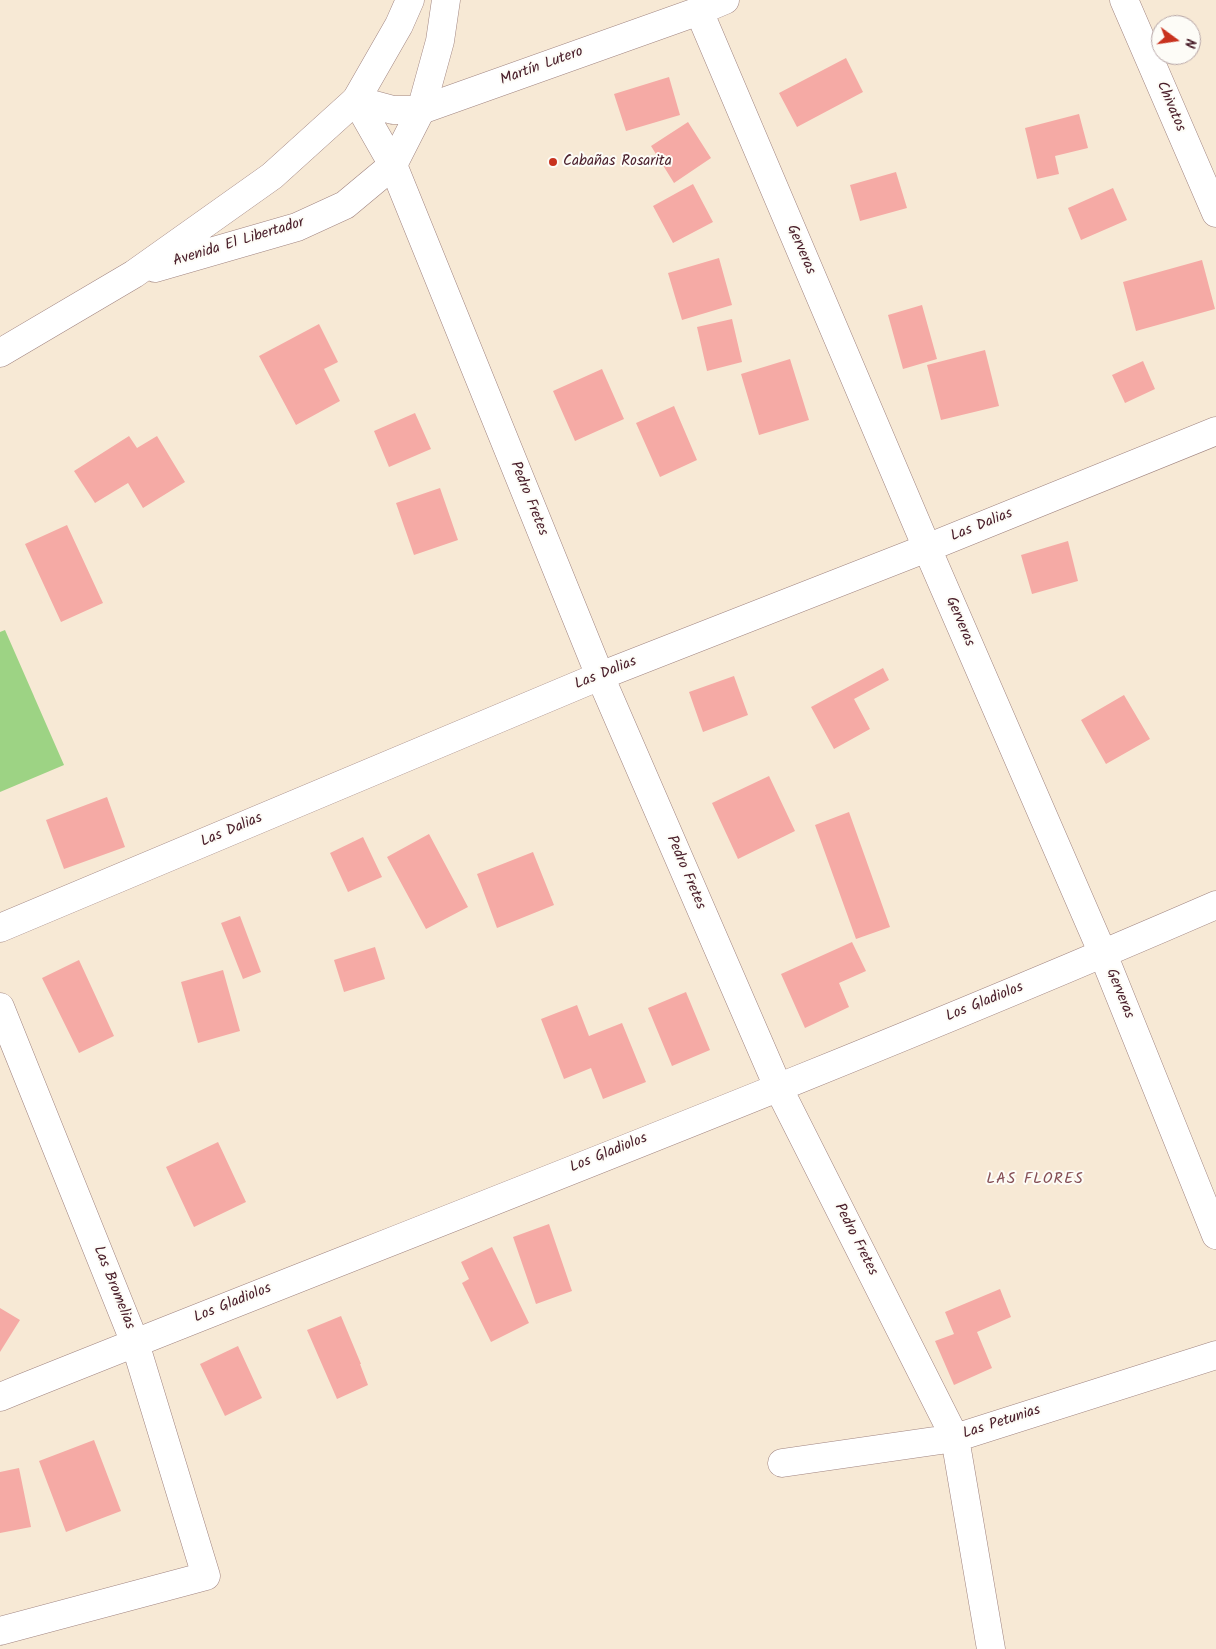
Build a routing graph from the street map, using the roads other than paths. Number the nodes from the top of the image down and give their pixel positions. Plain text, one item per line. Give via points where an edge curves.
1 (410, 0) edge
2 (446, 0) edge
3 (725, 0) edge
4 (1124, 0) edge
5 (699, 11) junction
6 (356, 100) junction
7 (421, 110) junction
8 (393, 165) junction
9 (1216, 213) edge
10 (134, 274) junction
11 (0, 353) edge
12 (1216, 431) edge
13 (927, 548) junction
14 (600, 676) junction
15 (1216, 905) edge
16 (0, 928) edge
17 (1103, 954) junction
18 (0, 1007) edge
19 (778, 1087) junction
20 (1216, 1235) edge
21 (135, 1343) junction
22 (1216, 1354) edge
23 (0, 1397) edge
24 (955, 1438) junction
25 (782, 1463) dead end
26 (0, 1631) edge
27 (991, 1649) edge

1 - 6 street, Avenida El Libertador via 400,25
2 - 7 street, Avenida El Libertador via 440,41
3 - 5 street, Martín Lutero
4 - 9 street, Chivatos
5 - 7 street, Martín Lutero
5 - 13 street, Gerveras
6 - 7 street, Martín Lutero via 393,110
6 - 8 street, Pedro Fretes
6 - 10 street, Avenida El Libertador via 272,176
7 - 8 street, Avenida El Libertador
8 - 10 street, Avenida El Libertador via 345,205 297,227
8 - 14 street, Pedro Fretes
10 - 11 street, Avenida El Libertador
12 - 13 street, Las Dalias
13 - 14 street, Las Dalias
13 - 17 street, Gerveras
14 - 16 street, Las Dalias
14 - 19 street, Pedro Fretes
15 - 17 street, Los Gladiolos
17 - 19 street, Los Gladiolos
17 - 20 street, Gerveras
18 - 21 street, Las Bromelias
19 - 21 street, Los Gladiolos
19 - 24 street, Pedro Fretes
21 - 23 street, Los Gladiolos
21 - 26 street, Las Bromelias via 206,1576
22 - 24 street, Las Petunias
24 - 25 street, Las Petunias
24 - 27 street, Pedro Fretes

